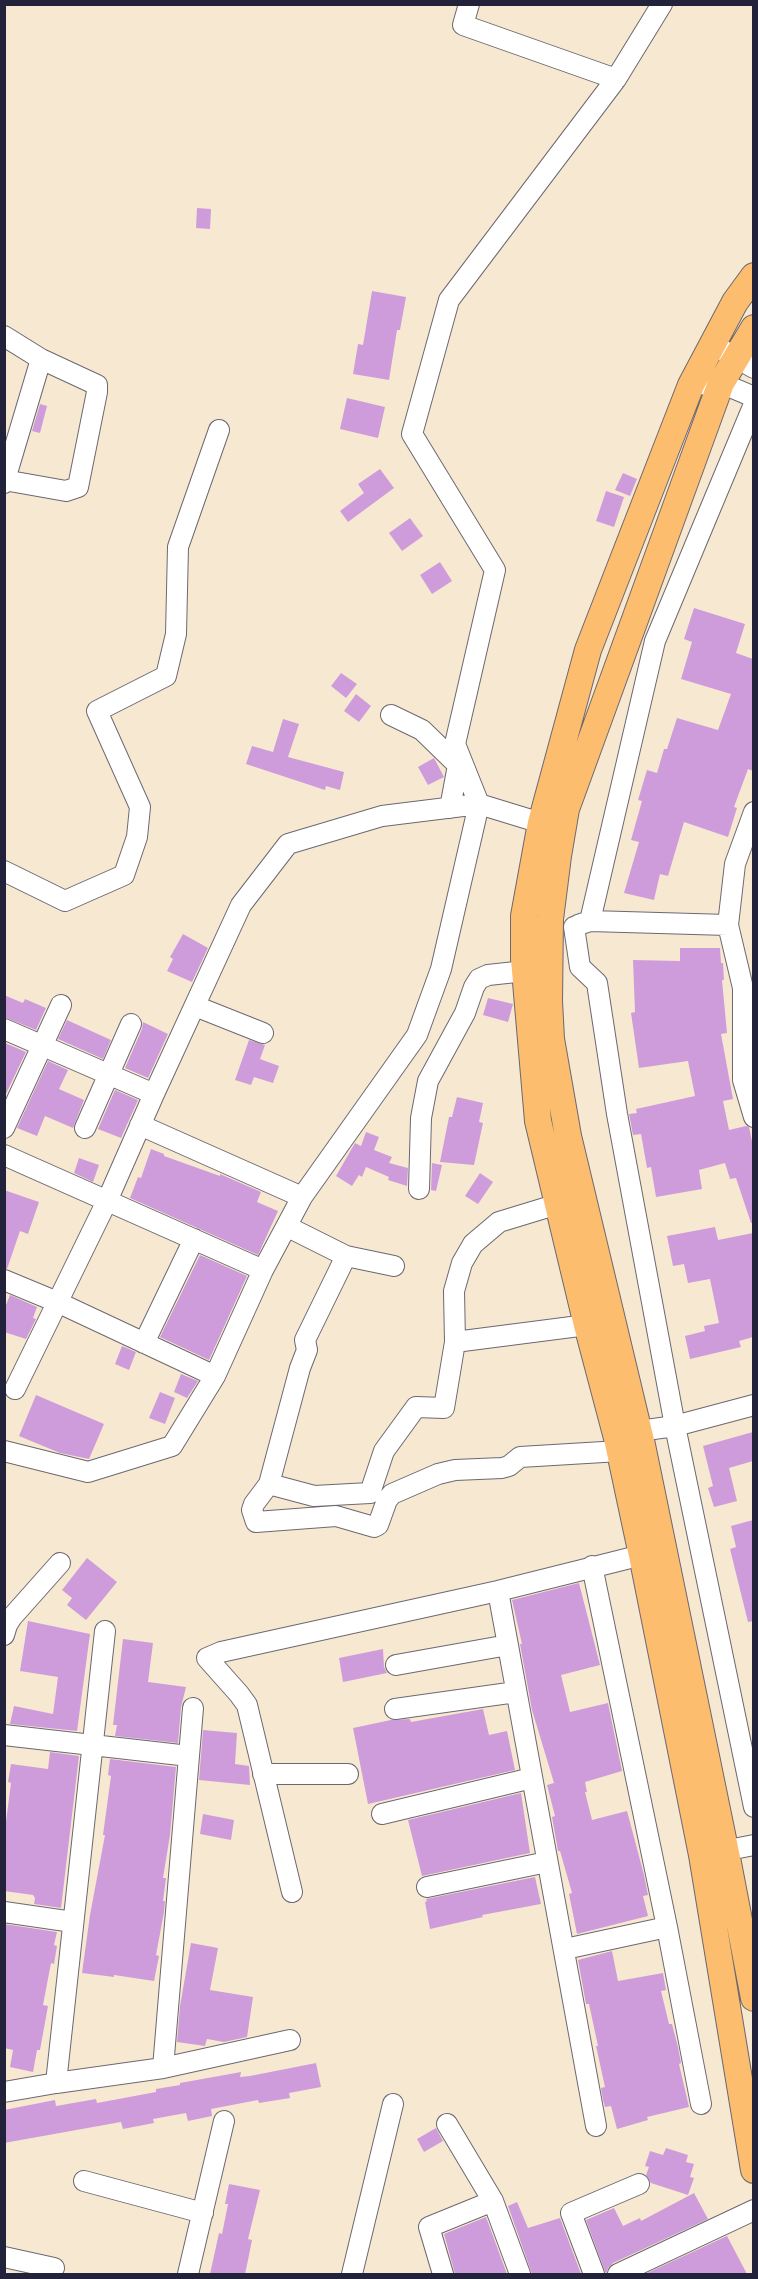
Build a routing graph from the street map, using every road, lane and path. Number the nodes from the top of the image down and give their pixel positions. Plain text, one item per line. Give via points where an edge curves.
1 (469, 4) edge
2 (662, 4) edge
3 (616, 79) junction
4 (753, 276) edge
5 (753, 328) edge
6 (4, 336) edge
7 (712, 344) junction
8 (41, 359) junction
9 (745, 363) edge
10 (721, 383) junction
11 (691, 385) junction
12 (753, 397) edge
13 (753, 404) edge
14 (219, 430) dead end
15 (5, 481) edge
16 (391, 715) dead end
17 (479, 804) junction
18 (450, 808) junction
19 (753, 812) edge
20 (541, 823) junction
21 (4, 871) edge
22 (550, 920) junction
23 (582, 924) junction
24 (728, 925) junction
25 (525, 971) junction
26 (61, 1005) dead end
27 (195, 1006) junction
28 (131, 1024) dead end
29 (4, 1029) edge
30 (263, 1033) dead end
31 (42, 1046) junction
32 (108, 1075) junction
33 (154, 1094) junction
34 (753, 1117) edge
35 (140, 1125) junction
36 (4, 1128) edge
37 (85, 1128) dead end
38 (4, 1155) edge
39 (419, 1189) dead end
40 (302, 1197) junction
41 (107, 1201) junction
42 (558, 1204) junction
43 (288, 1227) junction
44 (194, 1239) junction
45 (346, 1256) junction
46 (394, 1266) dead end
47 (263, 1270) junction
48 (4, 1280) edge
49 (57, 1302) junction
50 (587, 1325) junction
51 (455, 1342) junction
52 (144, 1343) junction
53 (215, 1376) junction
54 (15, 1389) dead end
55 (753, 1405) edge
56 (675, 1426) junction
57 (625, 1439) junction
58 (4, 1451) edge
59 (269, 1484) junction
60 (642, 1555) junction
61 (60, 1563) dead end
62 (592, 1566) junction
63 (498, 1591) junction
64 (105, 1631) dead end
65 (4, 1635) edge
66 (508, 1645) junction
67 (396, 1665) dead end
68 (516, 1692) junction
69 (193, 1708) dead end
70 (395, 1709) dead end
71 (4, 1735) edge
72 (93, 1744) junction
73 (189, 1756) junction
74 (263, 1774) junction
75 (348, 1774) dead end
76 (532, 1778) junction
77 (753, 1808) edge
78 (382, 1814) dead end
79 (753, 1845) edge
80 (713, 1853) junction
81 (548, 1862) junction
82 (426, 1887) dead end
83 (292, 1892) dead end
84 (4, 1912) edge
85 (73, 1922) junction
86 (667, 1927) junction
87 (565, 1949) junction
88 (753, 1998) edge
89 (290, 2040) dead end
90 (163, 2068) junction
91 (56, 2082) junction
92 (4, 2092) edge
93 (393, 2104) dead end
94 (701, 2104) dead end
95 (224, 2121) dead end
96 (447, 2124) dead end
97 (596, 2126) dead end
98 (753, 2170) edge
99 (84, 2181) dead end
100 (639, 2184) dead end
101 (493, 2201) junction
102 (753, 2210) edge
103 (203, 2213) junction
104 (4, 2257) edge
105 (54, 2268) dead end
106 (188, 2274) edge
107 (351, 2274) edge
108 (442, 2274) edge
109 (520, 2274) edge
110 (594, 2274) edge
111 (618, 2274) edge

1 - 3 street via 463,25
2 - 3 street
3 - 17 street via 449,300 412,434 495,570 455,744
4 - 7 main road
5 - 9 main road
6 - 8 street
7 - 9 street
7 - 11 main road
8 - 15 street
8 - 15 street via 97,386 78,487 66,490
9 - 10 main road
10 - 11 street
10 - 12 street
10 - 22 main road via 566,809
11 - 20 main road via 588,650
13 - 23 street via 655,641
14 - 21 street via 178,547 176,634 166,676 97,711 140,807 137,837 124,875 64,901
16 - 18 street via 422,730 458,765
17 - 18 street
17 - 20 street
17 - 40 street via 441,969 417,1035
18 - 27 street via 382,816 288,844 241,905
19 - 24 street via 735,864
20 - 25 main road via 524,916
22 - 23 street
22 - 57 main road via 550,1020 557,1077
23 - 24 street
23 - 56 street via 580,967 597,982 617,1114
24 - 34 street via 743,988 743,1080
25 - 39 street via 488,975 479,980 428,1081 421,1118
25 - 42 main road via 538,1121
26 - 31 street
27 - 30 street
27 - 33 street
28 - 32 street
29 - 31 street
31 - 32 street
31 - 36 street
32 - 33 street
32 - 37 street
33 - 35 street
35 - 40 street
35 - 41 street
38 - 41 street
40 - 43 street
41 - 44 street
41 - 49 street
42 - 50 main road
42 - 51 street via 499,1222 474,1244 456,1276
43 - 45 street
43 - 47 street
44 - 47 street
44 - 52 street
45 - 46 street
45 - 59 street via 305,1340 307,1350
47 - 53 street
48 - 49 street
49 - 52 street
49 - 54 street
50 - 51 street
50 - 57 main road
51 - 59 street via 444,1408 416,1407 384,1450 370,1493 314,1496
52 - 53 street
53 - 58 street via 172,1446 88,1472
55 - 56 street
56 - 57 street
56 - 77 street
57 - 59 street via 520,1456 502,1468 438,1474 392,1494 374,1527 336,1516 256,1522 254,1504
57 - 60 main road
57 - 80 main road
60 - 62 street
60 - 80 main road
61 - 65 street via 12,1617
62 - 63 street
62 - 86 street
63 - 66 street
63 - 74 street via 207,1658 247,1705
64 - 72 street
66 - 67 street
66 - 68 street
68 - 70 street
68 - 76 street
69 - 73 street
71 - 72 street
72 - 73 street
72 - 85 street
73 - 90 street
74 - 75 street
74 - 83 street
76 - 78 street
76 - 81 street
79 - 80 street
80 - 88 main road
80 - 98 main road
81 - 82 street
81 - 87 street
84 - 85 street
85 - 91 street
86 - 87 street
86 - 94 street
87 - 97 street
89 - 90 street
90 - 91 street
91 - 92 street
93 - 107 street
95 - 103 street
96 - 101 street
99 - 103 street
100 - 110 street via 571,2213
101 - 108 street via 429,2227
101 - 109 street
102 - 111 street
103 - 106 street
104 - 105 street

